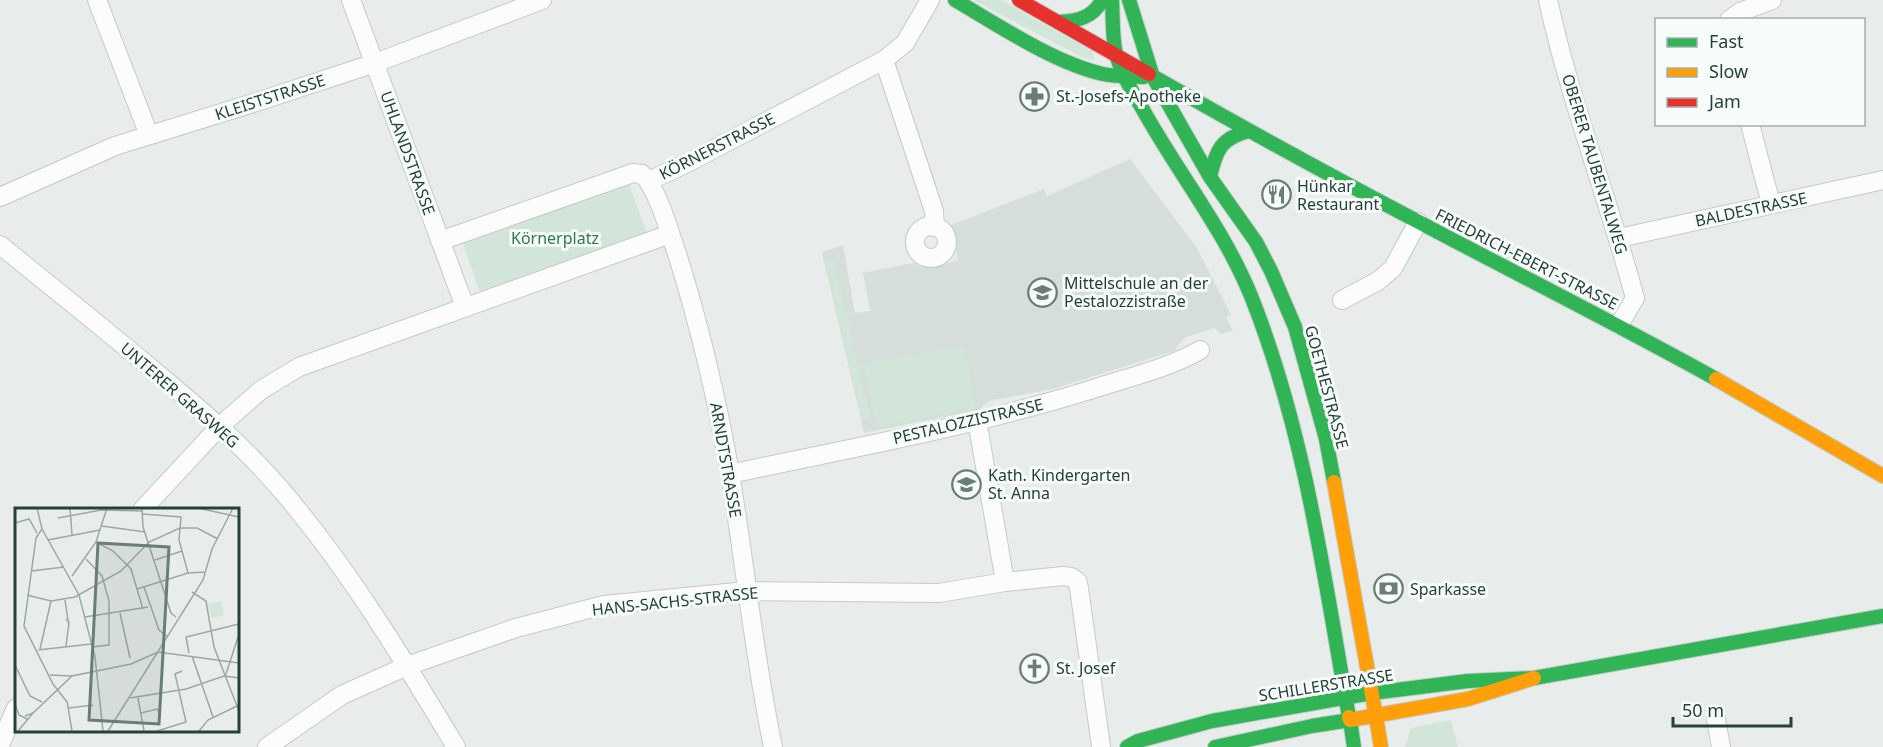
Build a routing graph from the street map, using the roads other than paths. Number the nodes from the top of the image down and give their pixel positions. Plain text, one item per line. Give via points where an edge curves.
1 (97, 0) edge
2 (351, 0) edge
3 (542, 0) edge
4 (930, 0) edge
5 (955, 0) edge
6 (1019, 0) edge
7 (1102, 0) edge
8 (1112, 0) edge
9 (1129, 0) edge
10 (1548, 0) edge
11 (1772, 0) edge
12 (1732, 18) edge
13 (1058, 22) junction
14 (1116, 54) junction
15 (884, 60) junction
16 (375, 63) junction
17 (1124, 76) junction
18 (1153, 77) junction
19 (1751, 126) edge
20 (1249, 131) junction
21 (150, 135) junction
22 (1210, 177) junction
23 (1883, 180) edge
24 (649, 181) junction
25 (0, 197) edge
26 (1771, 204) junction
27 (1418, 222) junction
28 (935, 227) dead end
29 (670, 234) junction
30 (1619, 238) junction
31 (440, 241) junction
32 (0, 245) edge
33 (1342, 300) dead end
34 (465, 307) junction
35 (1619, 325) junction
36 (1200, 350) dead end
37 (977, 420) junction
38 (220, 426) junction
39 (730, 474) junction
40 (1883, 476) edge
41 (144, 508) edge
42 (1005, 582) junction
43 (747, 591) junction
44 (1883, 616) edge
45 (407, 666) junction
46 (1534, 678) junction
47 (1372, 693) junction
48 (1346, 697) junction
49 (15, 710) edge
50 (1376, 717) junction
51 (1716, 719) dead end
52 (1350, 720) junction
53 (0, 745) edge
54 (267, 747) edge
55 (456, 747) edge
56 (773, 747) edge
57 (1101, 747) edge
58 (1127, 747) edge
59 (1215, 747) edge
60 (1354, 747) edge
61 (1381, 747) edge
62 (1722, 747) edge

1 - 21 street
2 - 16 street, UHLANDSTRASSE
3 - 16 street, KLEISTSTRASSE
4 - 15 street, KÖRNERSTRASSE via 904,43
5 - 17 main road, FRIEDRICH-EBERT-STRASSE via 1065,61 1103,74
6 - 13 main road, FRIEDRICH-EBERT-STRASSE
7 - 13 main road via 1090,16
8 - 14 main road
9 - 18 main road, GOETHESTRASSE
10 - 30 street, OBERER TAUBENTALWEG
11 - 12 street
13 - 14 main road, FRIEDRICH-EBERT-STRASSE
14 - 17 main road
14 - 18 main road, FRIEDRICH-EBERT-STRASSE
15 - 24 street, KÖRNERSTRASSE
15 - 28 street via 934,211
16 - 21 street, KLEISTSTRASSE
16 - 31 street, UHLANDSTRASSE
17 - 18 main road, FRIEDRICH-EBERT-STRASSE
17 - 48 main road via 1225,244 1267,335 1303,462
18 - 20 main road, FRIEDRICH-EBERT-STRASSE
18 - 22 main road, GOETHESTRASSE
19 - 26 street
20 - 22 main road via 1232,135 1222,144
20 - 27 main road, FRIEDRICH-EBERT-STRASSE
21 - 25 street, KLEISTSTRASSE via 115,146
22 - 47 main road, GOETHESTRASSE via 1256,242 1295,327 1323,429
23 - 26 street, BALDESTRASSE
24 - 29 street, ARNDTSTRASSE
24 - 31 street, KÖRNERSTRASSE via 642,174 633,173
26 - 30 street, BALDESTRASSE
27 - 33 street via 1393,268 1378,281
27 - 35 main road, FRIEDRICH-EBERT-STRASSE
29 - 34 street
29 - 39 street, ARNDTSTRASSE via 688,288
30 - 35 street, OBERER TAUBENTALWEG via 1635,297
31 - 34 street, UHLANDSTRASSE
32 - 38 street, UNTERER GRASWEG
34 - 38 street via 300,368 261,390
35 - 40 main road, FRIEDRICH-EBERT-STRASSE
36 - 37 street, PESTALOZZISTRASSE via 1179,362 1058,400
37 - 39 street, PESTALOZZISTRASSE
37 - 42 street
38 - 41 street
38 - 45 street, UNTERER GRASWEG via 282,490 340,562
39 - 43 street, ARNDTSTRASSE
42 - 43 street, HANS-SACHS-STRASSE via 939,593
42 - 57 street, HANS-SACHS-STRASSE via 1063,576 1077,581
43 - 45 street, HANS-SACHS-STRASSE via 604,605 516,628
43 - 56 street, ARNDTSTRASSE
44 - 46 main road, SCHILLERSTRASSE
45 - 54 street, HANS-SACHS-STRASSE via 342,695
45 - 55 street, UNTERER GRASWEG
46 - 47 main road, SCHILLERSTRASSE via 1468,681
46 - 50 main road, SCHILLERSTRASSE via 1468,699
47 - 48 main road, SCHILLERSTRASSE
47 - 50 main road, GOETHESTRASSE
48 - 52 main road
48 - 58 main road, SCHILLERSTRASSE via 1212,721
49 - 53 street
50 - 52 main road, SCHILLERSTRASSE
50 - 61 main road, GOETHESTRASSE
51 - 62 street
52 - 59 main road, SCHILLERSTRASSE
52 - 60 main road

